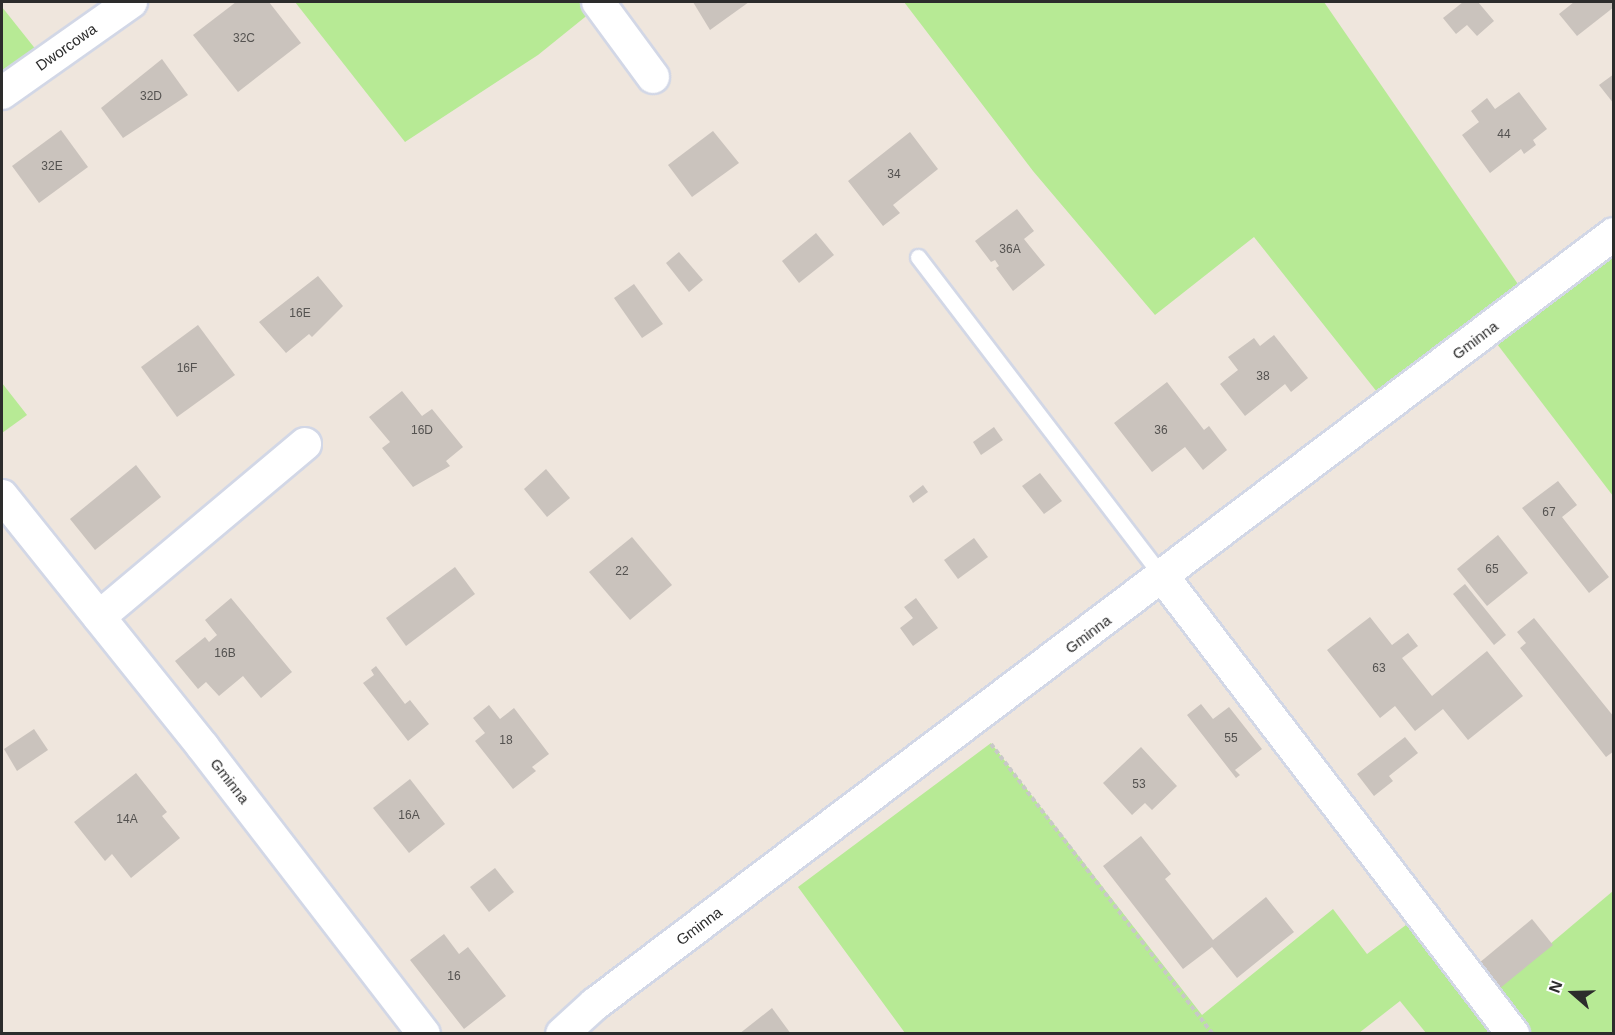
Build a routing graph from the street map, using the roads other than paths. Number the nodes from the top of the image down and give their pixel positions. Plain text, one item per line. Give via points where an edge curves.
1 (131, 2) edge
2 (598, 2) edge
3 (653, 76) dead end
4 (2, 93) edge
5 (1614, 234) edge
6 (918, 257) dead end
7 (305, 444) dead end
8 (2, 496) edge
9 (1163, 577) junction
10 (99, 617) junction
11 (570, 1031) edge
12 (424, 1034) edge
13 (1513, 1034) edge

1 - 4 street, Dworcowa
2 - 3 street
5 - 9 street, Gminna
6 - 9 lane
7 - 10 street
8 - 10 street, Gminna
9 - 11 street, Gminna via 603,999
9 - 13 street
10 - 12 street, Gminna

